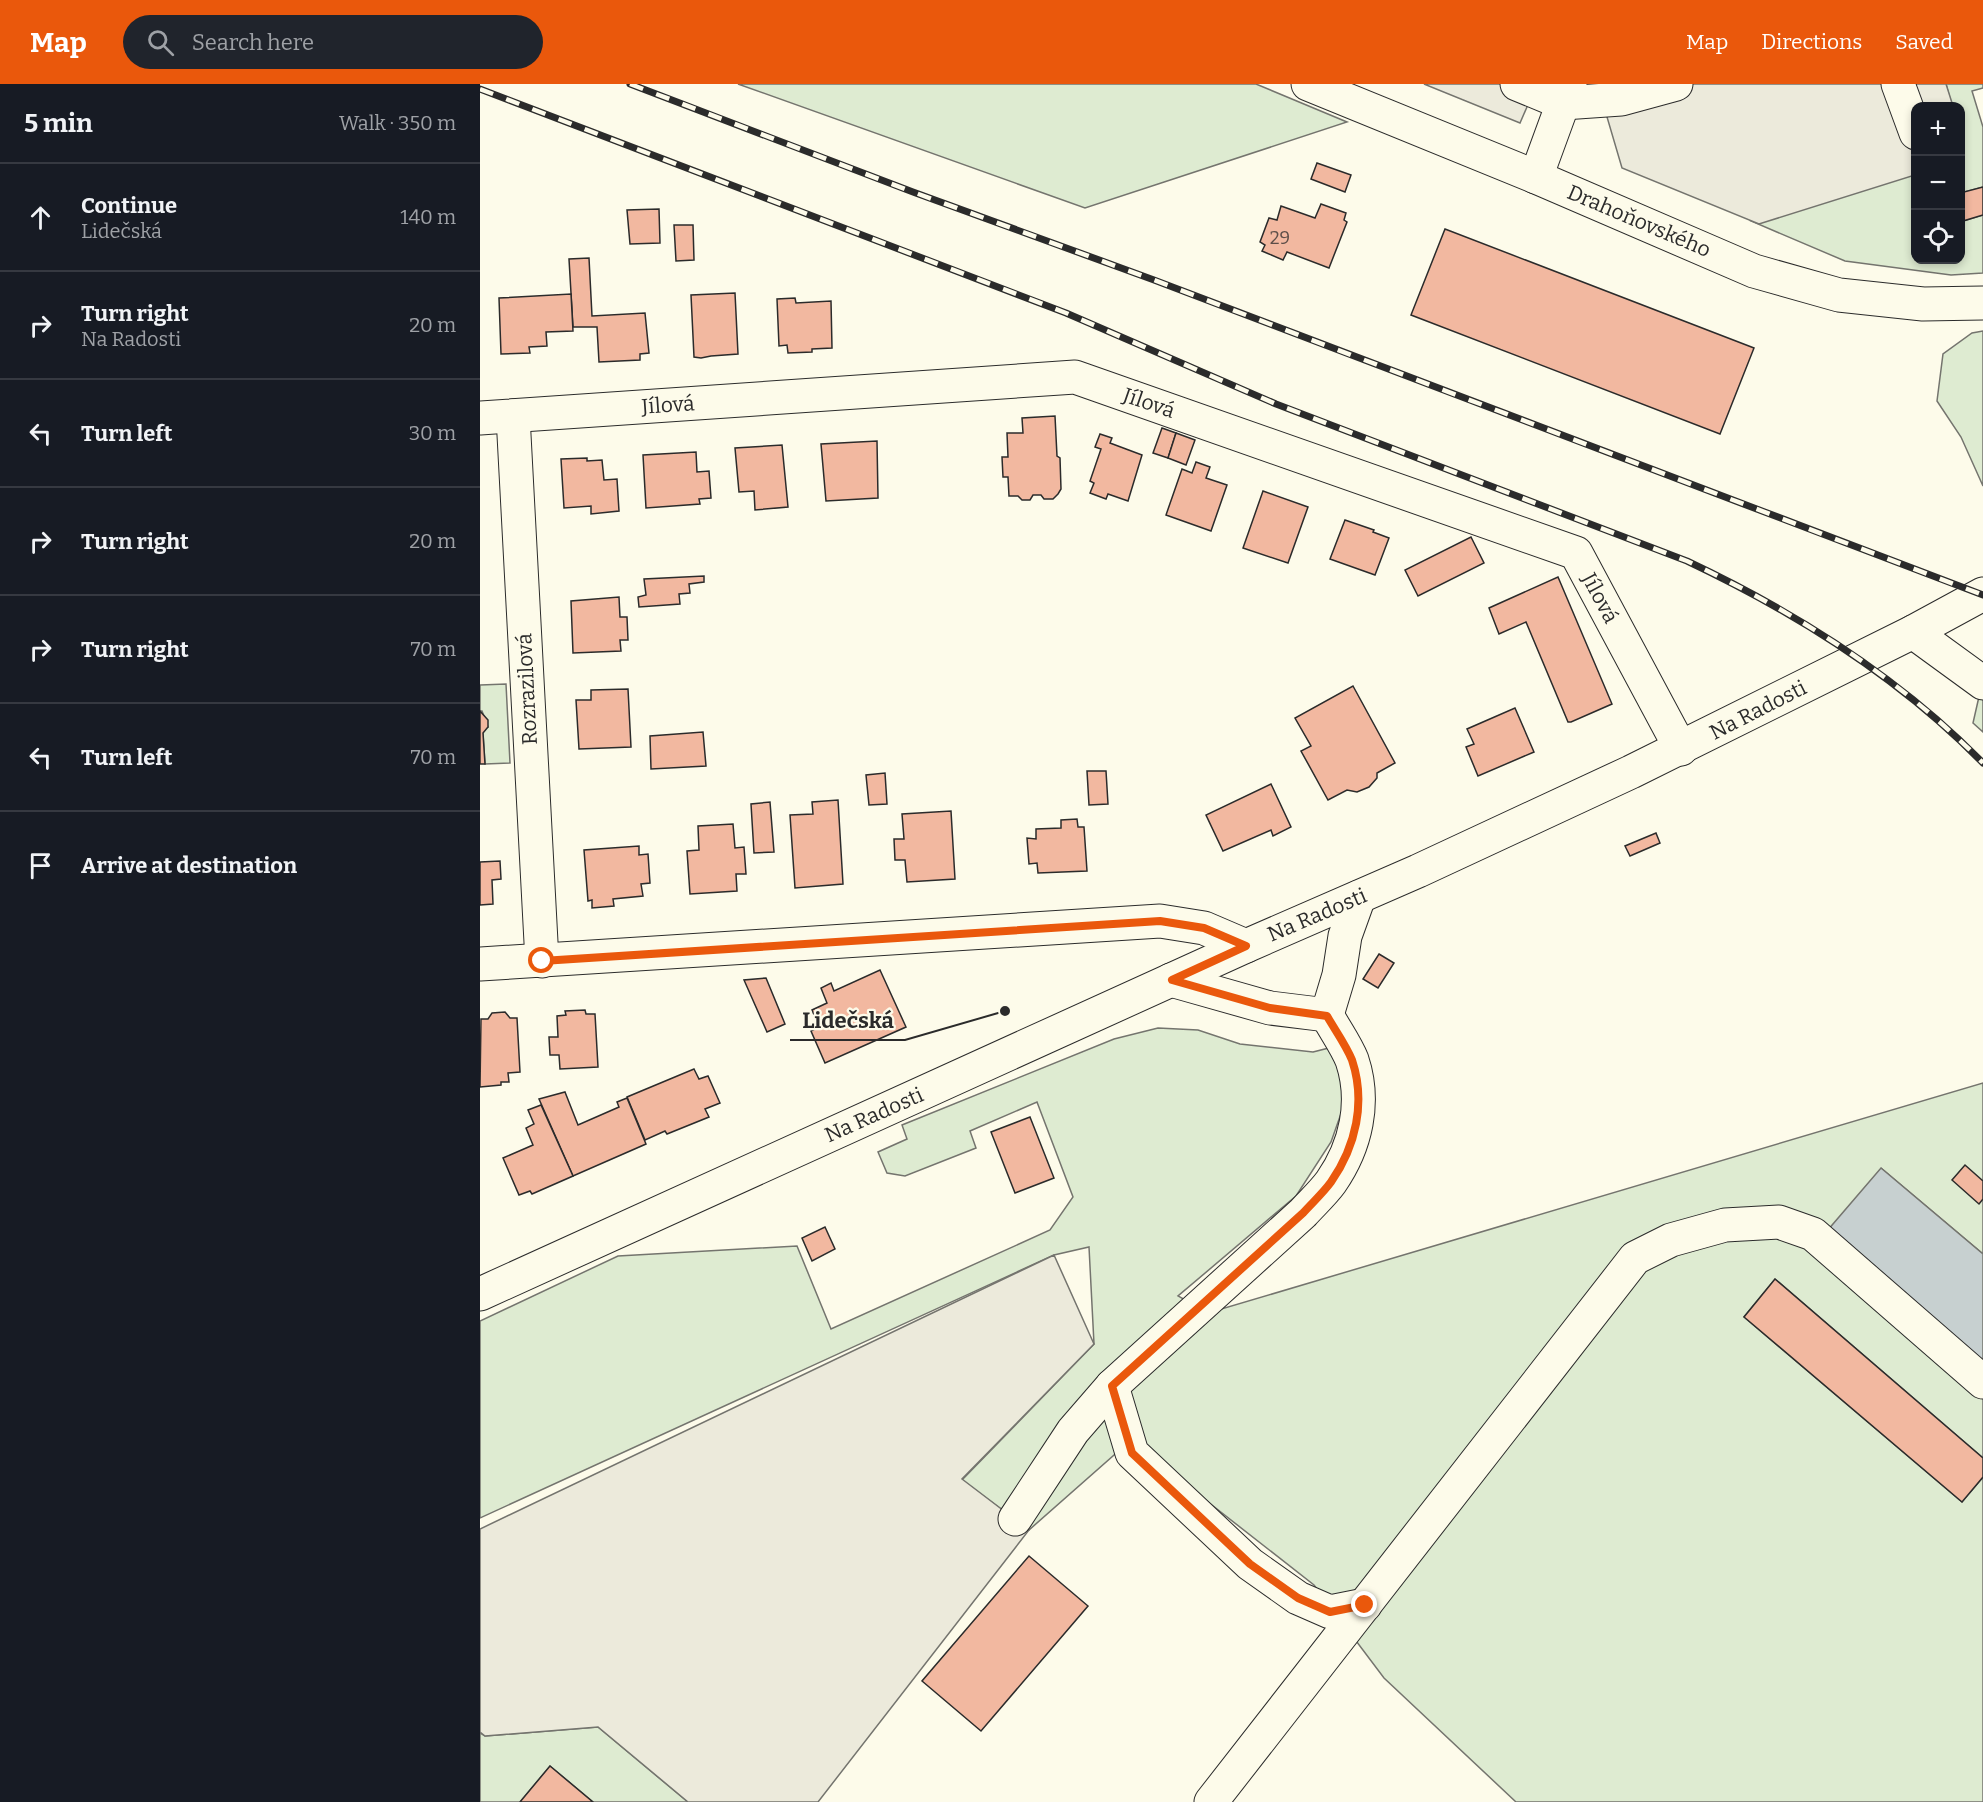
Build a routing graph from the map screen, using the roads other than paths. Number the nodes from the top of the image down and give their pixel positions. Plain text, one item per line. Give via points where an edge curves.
1 (1308, 84) edge
2 (1517, 84) edge
3 (1676, 84) edge
4 (1898, 84) edge
5 (1567, 94) edge
6 (1911, 119) edge
7 (1536, 177) junction
8 (1983, 303) edge
9 (513, 416) junction
10 (480, 417) edge
11 (1983, 594) edge
12 (1912, 632) junction
13 (1983, 683) edge
14 (1681, 749) junction
15 (1359, 897) junction
16 (1246, 946) junction
17 (542, 961) junction
18 (480, 964) edge
19 (1172, 980) junction
20 (1327, 1016) junction
21 (480, 1294) edge
22 (1983, 1382) edge
23 (1112, 1386) junction
24 (1015, 1519) dead end
25 (1365, 1605) junction
26 (1212, 1802) edge

1 - 7 street, Drahoňovského
2 - 5 street
3 - 5 street via 1621,99
4 - 6 street
5 - 7 street
7 - 8 street, Drahoňovského via 1754,271 1828,292 1923,304
9 - 10 street, Jílová
9 - 14 street, Jílová via 1075,377 1576,553
9 - 17 street, Rozrazilová
11 - 12 street, Na Radosti
12 - 13 street
12 - 14 street, Na Radosti
14 - 15 street, Na Radosti
15 - 16 street, Na Radosti
15 - 20 street via 1345,936
16 - 17 street via 1204,928 1160,921
16 - 19 street, Na Radosti
17 - 18 street
19 - 20 street via 1270,1008
19 - 21 street, Na Radosti
20 - 23 street via 1351,1058 1359,1099 1358,1125 1331,1182 1303,1213
22 - 25 street via 1814,1234 1779,1222 1725,1225 1671,1239 1635,1258
23 - 24 street via 1073,1431
23 - 25 street via 1132,1453 1250,1564 1298,1598 1330,1612
25 - 26 street

